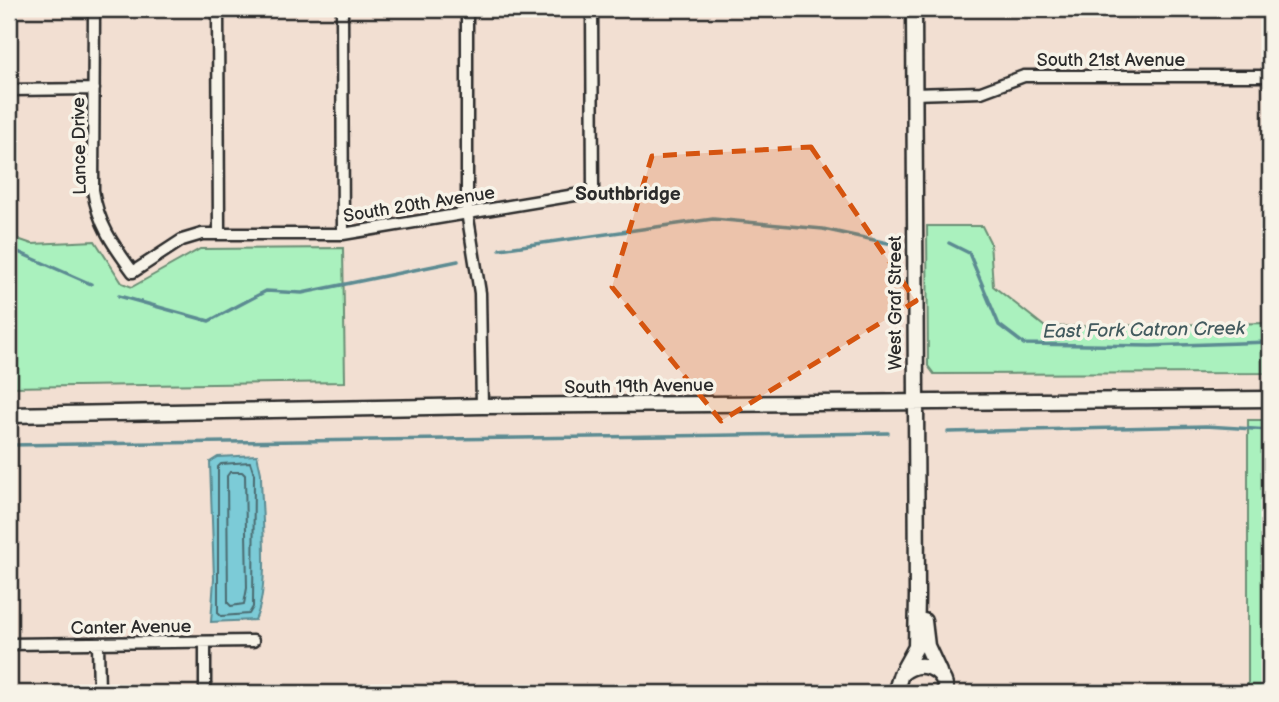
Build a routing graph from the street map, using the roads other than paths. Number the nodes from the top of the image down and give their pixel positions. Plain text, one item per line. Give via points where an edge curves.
1 (94, 9) edge
2 (218, 9) edge
3 (342, 9) edge
4 (467, 9) edge
5 (592, 9) edge
6 (914, 9) edge
7 (1270, 76) edge
8 (94, 89) junction
9 (9, 90) edge
10 (913, 94) junction
11 (467, 212) junction
12 (219, 233) junction
13 (343, 234) junction
14 (133, 272) joint
15 (1270, 398) edge
16 (915, 402) junction
17 (482, 406) junction
18 (9, 415) edge
19 (917, 596) junction
20 (253, 641) dead end
21 (205, 642) junction
22 (98, 643) junction
23 (9, 644) edge
24 (901, 674) junction
25 (940, 674) junction
26 (99, 693) edge
27 (205, 693) edge
28 (895, 693) edge
29 (946, 693) edge

1 - 8 street, Lance Drive
2 - 12 street
3 - 13 street
4 - 11 street
5 - 11 street, South 20th Avenue via 593,192
6 - 10 main road, West Graf Street
7 - 10 street, South 21st Avenue via 1024,76 981,92
8 - 9 street
8 - 14 street, Lance Drive via 97,215
10 - 16 main road, West Graf Street
11 - 13 street, South 20th Avenue
11 - 17 street via 480,293
12 - 13 street, South 20th Avenue
12 - 14 street, South 20th Avenue via 182,240
15 - 16 main road, South 19th Avenue
16 - 17 main road, South 19th Avenue
16 - 19 main road, West Graf Street
17 - 18 main road, South 19th Avenue
19 - 24 main road, West Graf Street via 916,647
19 - 25 main road, West Graf Street via 930,659
20 - 21 street, Canter Avenue
21 - 22 street, Canter Avenue
21 - 27 street
22 - 23 street, Canter Avenue
22 - 26 street
24 - 25 main road via 924,665
24 - 28 main road, West Graf Street
25 - 29 main road, West Graf Street

